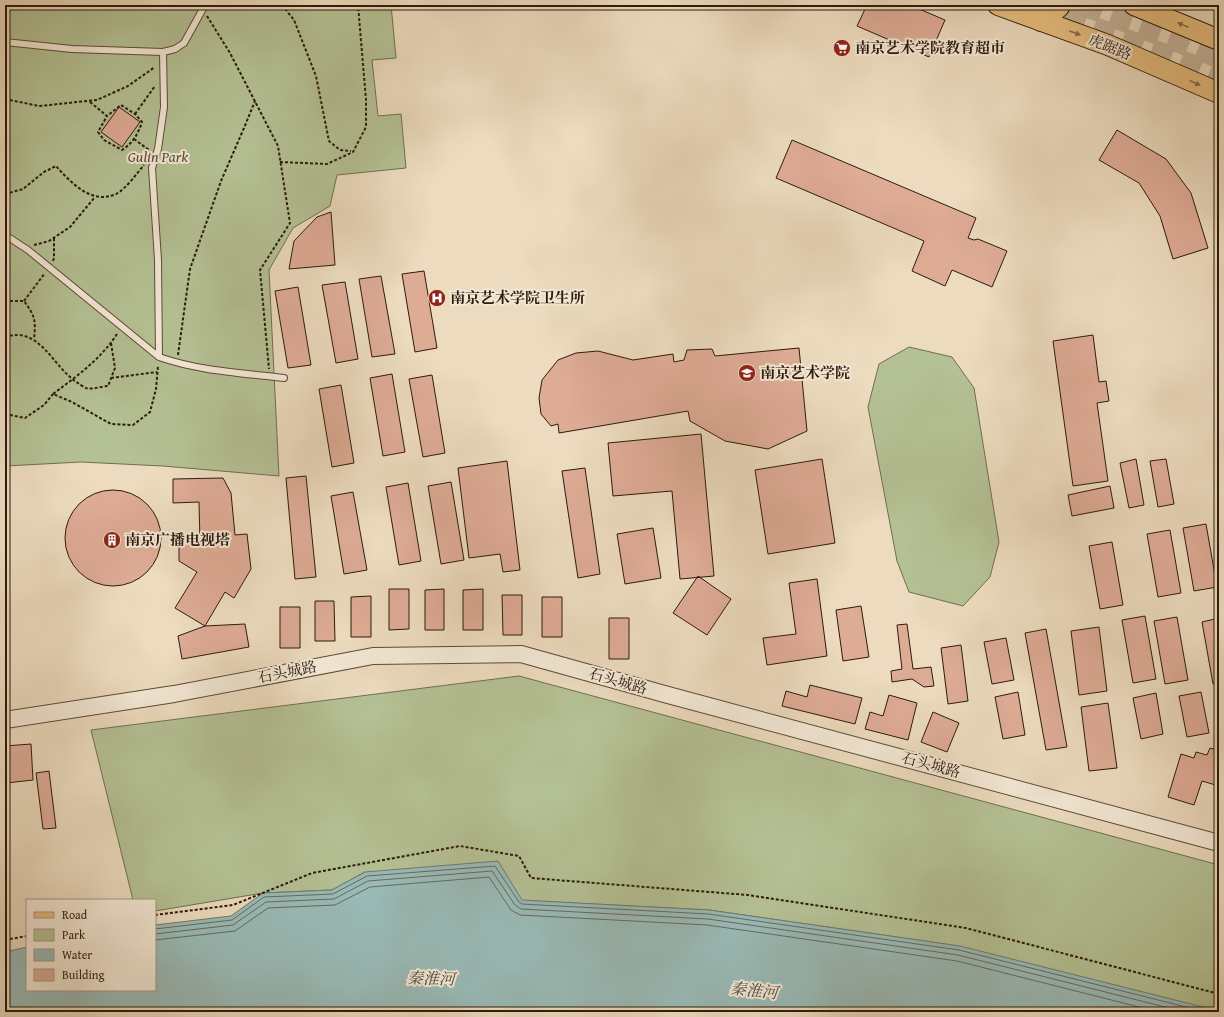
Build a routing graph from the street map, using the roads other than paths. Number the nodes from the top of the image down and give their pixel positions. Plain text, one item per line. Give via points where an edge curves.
1 (998, 5) edge
2 (1059, 5) edge
3 (1134, 5) edge
4 (204, 7) edge
5 (1041, 21) junction
6 (1219, 40) edge
7 (5, 42) edge
8 (163, 52) junction
9 (1219, 93) edge
10 (5, 235) edge
11 (159, 356) junction
12 (284, 378) dead end
13 (5, 720) edge
14 (1219, 843) edge

1 - 5 main road, 虎踞路
2 - 5 main road
6 -> 3 main road
4 - 8 lane via 184,43
5 -> 9 main road, 虎踞路 via 1108,45
7 - 8 lane via 72,49
8 - 11 lane via 164,106 152,168 158,260
10 - 11 lane
11 - 12 lane via 206,370
13 - 14 street, 石头城路 via 174,694 373,656 521,654

